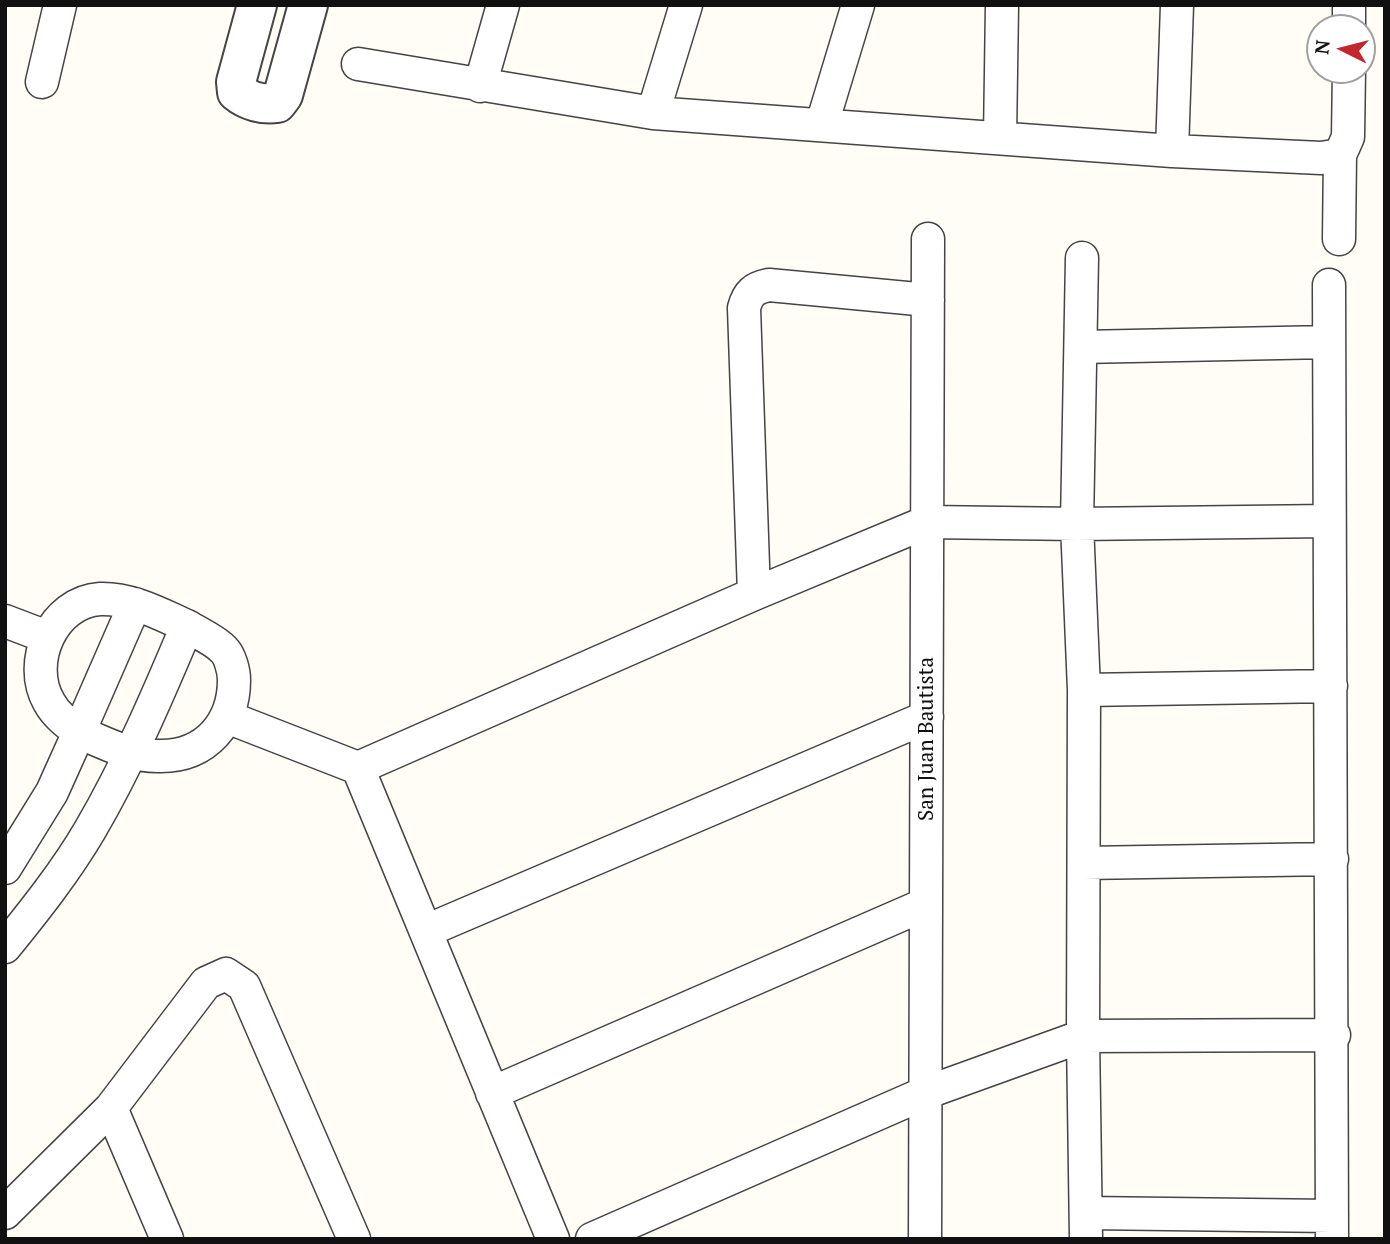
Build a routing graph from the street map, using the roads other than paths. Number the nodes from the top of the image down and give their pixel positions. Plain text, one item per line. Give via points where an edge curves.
1 (60, 5) edge
2 (257, 5) edge
3 (308, 5) edge
4 (503, 5) edge
5 (686, 5) edge
6 (858, 5) edge
7 (1002, 5) edge
8 (1177, 5) edge
9 (358, 64) dead end
10 (42, 82) dead end
11 (1349, 84) edge
12 (480, 86) junction
13 (653, 113) junction
14 (822, 124) junction
15 (1000, 138) junction
16 (1172, 151) junction
17 (1340, 155) junction
18 (928, 239) dead end
19 (1339, 239) dead end
20 (1082, 258) dead end
21 (1329, 285) dead end
22 (928, 300) junction
23 (1329, 342) junction
24 (1081, 347) junction
25 (927, 522) junction
26 (1329, 522) junction
27 (1077, 524) junction
28 (754, 594) junction
29 (135, 604) junction
30 (5, 621) edge
31 (187, 626) junction
32 (47, 637) junction
33 (1331, 686) junction
34 (1084, 690) junction
35 (227, 717) junction
36 (927, 717) junction
37 (79, 732) junction
38 (130, 754) junction
39 (358, 768) junction
40 (1332, 859) junction
41 (1084, 863) junction
42 (5, 869) edge
43 (926, 904) junction
44 (425, 931) junction
45 (5, 947) edge
46 (1334, 1035) junction
47 (1083, 1036) junction
48 (492, 1093) junction
49 (925, 1093) junction
50 (111, 1108) junction
51 (5, 1213) edge
52 (1086, 1226) edge
53 (1332, 1228) edge
54 (167, 1239) edge
55 (354, 1239) edge
56 (553, 1239) edge
57 (592, 1239) edge
58 (925, 1239) edge

1 - 10 street
2 - 3 street via 237,92 267,104 277,103 283,95
4 - 12 street
5 - 13 street
6 - 14 street
7 - 15 street
8 - 16 street
9 - 12 street
11 - 17 street via 1348,137
12 - 13 street
13 - 14 street
14 - 15 street
15 - 16 street
16 - 17 street
17 - 19 street
18 - 22 street, San Juan Bautista
20 - 24 street
21 - 23 street
22 - 25 street, San Juan Bautista
22 - 28 street via 769,285 748,296 744,308
23 - 24 street
23 - 26 street
24 - 27 street
25 - 27 street
25 - 28 street
25 - 36 street, San Juan Bautista
26 - 27 street
26 - 33 street
27 - 34 street
28 - 39 street
29 - 31 street
29 - 32 street via 102,599 80,602 64,612
29 - 37 street
30 - 32 street
31 - 35 street via 225,650 234,672 234,695
31 - 38 street
32 - 37 street via 39,671 47,700 60,718
33 - 34 street
33 - 40 street
34 - 41 street
35 - 38 street via 213,738 192,752 162,757
35 - 39 street
36 - 43 street, San Juan Bautista
36 - 44 street
37 - 38 street
37 - 42 street via 52,792
38 - 45 street via 90,831
39 - 44 street
40 - 41 street
40 - 46 street
41 - 47 street
43 - 48 street
43 - 49 street, San Juan Bautista
44 - 48 street
46 - 47 street
46 - 53 street
47 - 49 street
47 - 52 street
48 - 56 street
49 - 57 street
49 - 58 street, San Juan Bautista
50 - 51 street
50 - 54 street
50 - 55 street via 206,983 226,974 244,986
52 - 53 street

